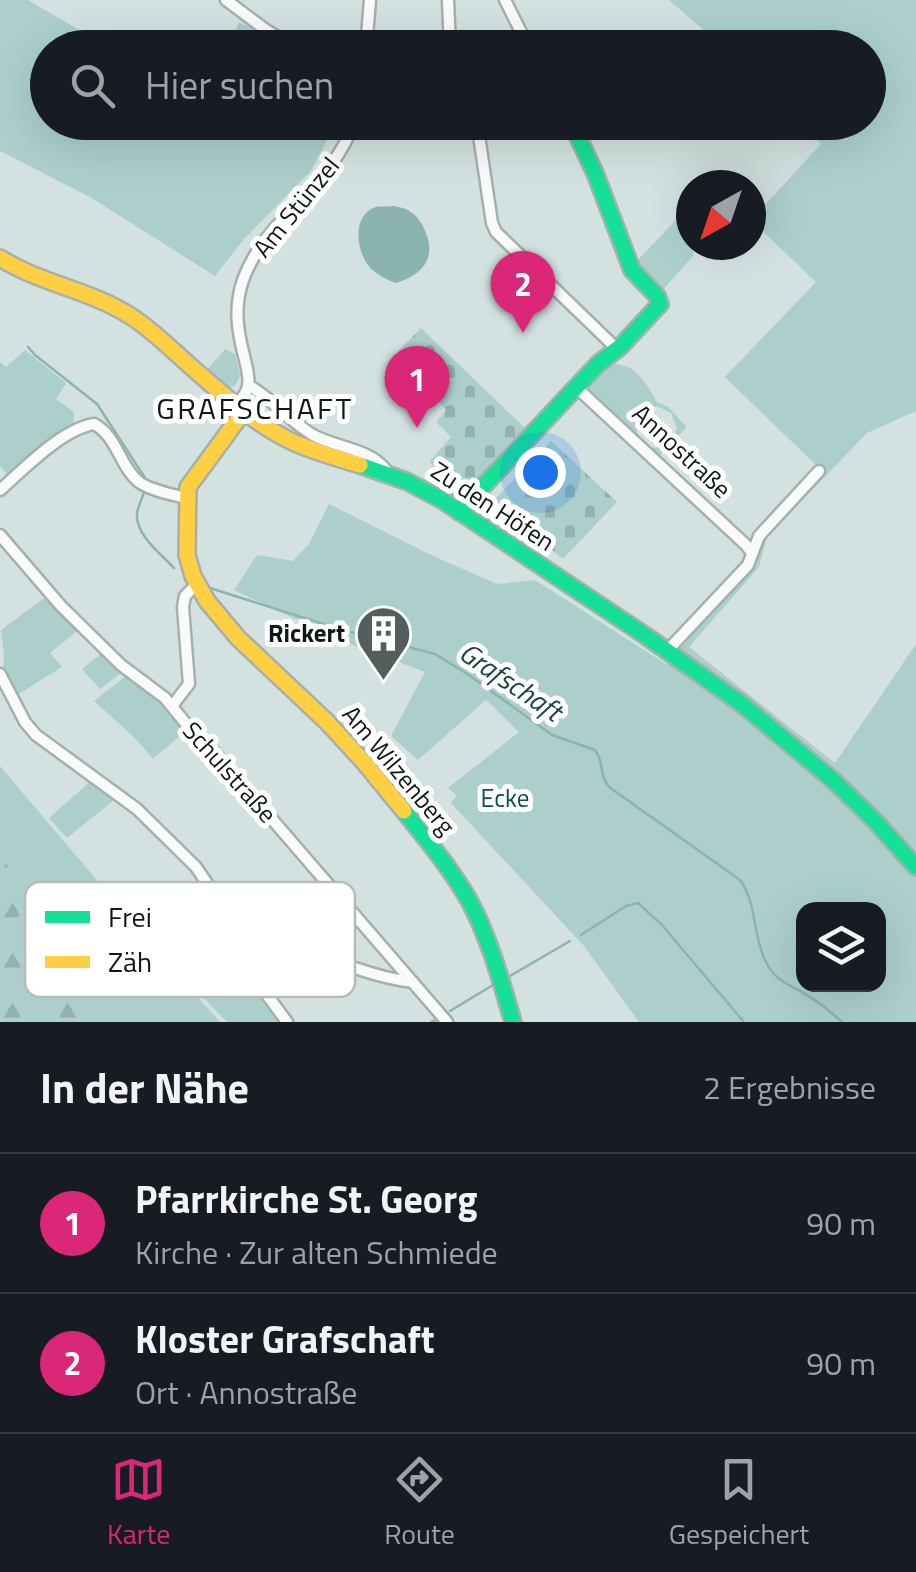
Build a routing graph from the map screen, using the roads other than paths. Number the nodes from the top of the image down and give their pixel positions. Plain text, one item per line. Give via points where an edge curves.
1 (226, 0) edge
2 (370, 0) edge
3 (448, 0) edge
4 (505, 0) edge
5 (266, 30) edge
6 (368, 30) edge
7 (449, 30) edge
8 (520, 30) edge
9 (346, 140) edge
10 (479, 140) edge
11 (579, 140) edge
12 (0, 258) edge
13 (617, 349) junction
14 (248, 386) junction
15 (576, 387) junction
16 (240, 409) junction
17 (819, 471) dead end
18 (389, 474) junction
19 (0, 490) edge
20 (186, 498) junction
21 (459, 512) junction
22 (0, 536) edge
23 (752, 554) junction
24 (197, 584) junction
25 (666, 651) junction
26 (0, 674) edge
27 (172, 706) junction
28 (916, 868) edge
29 (206, 882) edge
30 (326, 882) edge
31 (355, 915) edge
32 (355, 967) edge
33 (414, 982) junction
34 (268, 997) edge
35 (287, 1022) edge
36 (447, 1022) edge
37 (513, 1022) edge

1 - 5 street
2 - 6 street
3 - 7 street
4 - 8 street
9 - 14 street, Am Stünzel via 245,274 236,322
10 - 13 street via 496,232
11 - 13 street via 632,270 660,303
12 - 16 street, Zu den Höfen via 130,315
13 - 15 street
14 - 16 street
14 - 18 street via 310,432 369,456
15 - 21 street
15 - 23 street, Annostraße
16 - 18 street, Zu den Höfen via 295,443
16 - 20 street
17 - 23 street via 759,536
18 - 21 street, Zu den Höfen
19 - 20 street via 90,424 103,429 146,485
20 - 24 street, Am Wilzenberg via 187,554
21 - 25 street, Zu den Höfen
22 - 27 street, Schulstraße via 90,636
23 - 25 street
24 - 27 street, Am Wilzenberg via 183,607 189,684
24 - 37 street, Am Wilzenberg via 238,638 363,760 450,870 487,940
25 - 28 street, Zu den Höfen via 806,754
26 - 29 street via 32,731 137,809
27 - 30 street, Schulstraße
31 - 33 street, Schulstraße
32 - 33 street
33 - 36 street, Schulstraße
34 - 35 street

